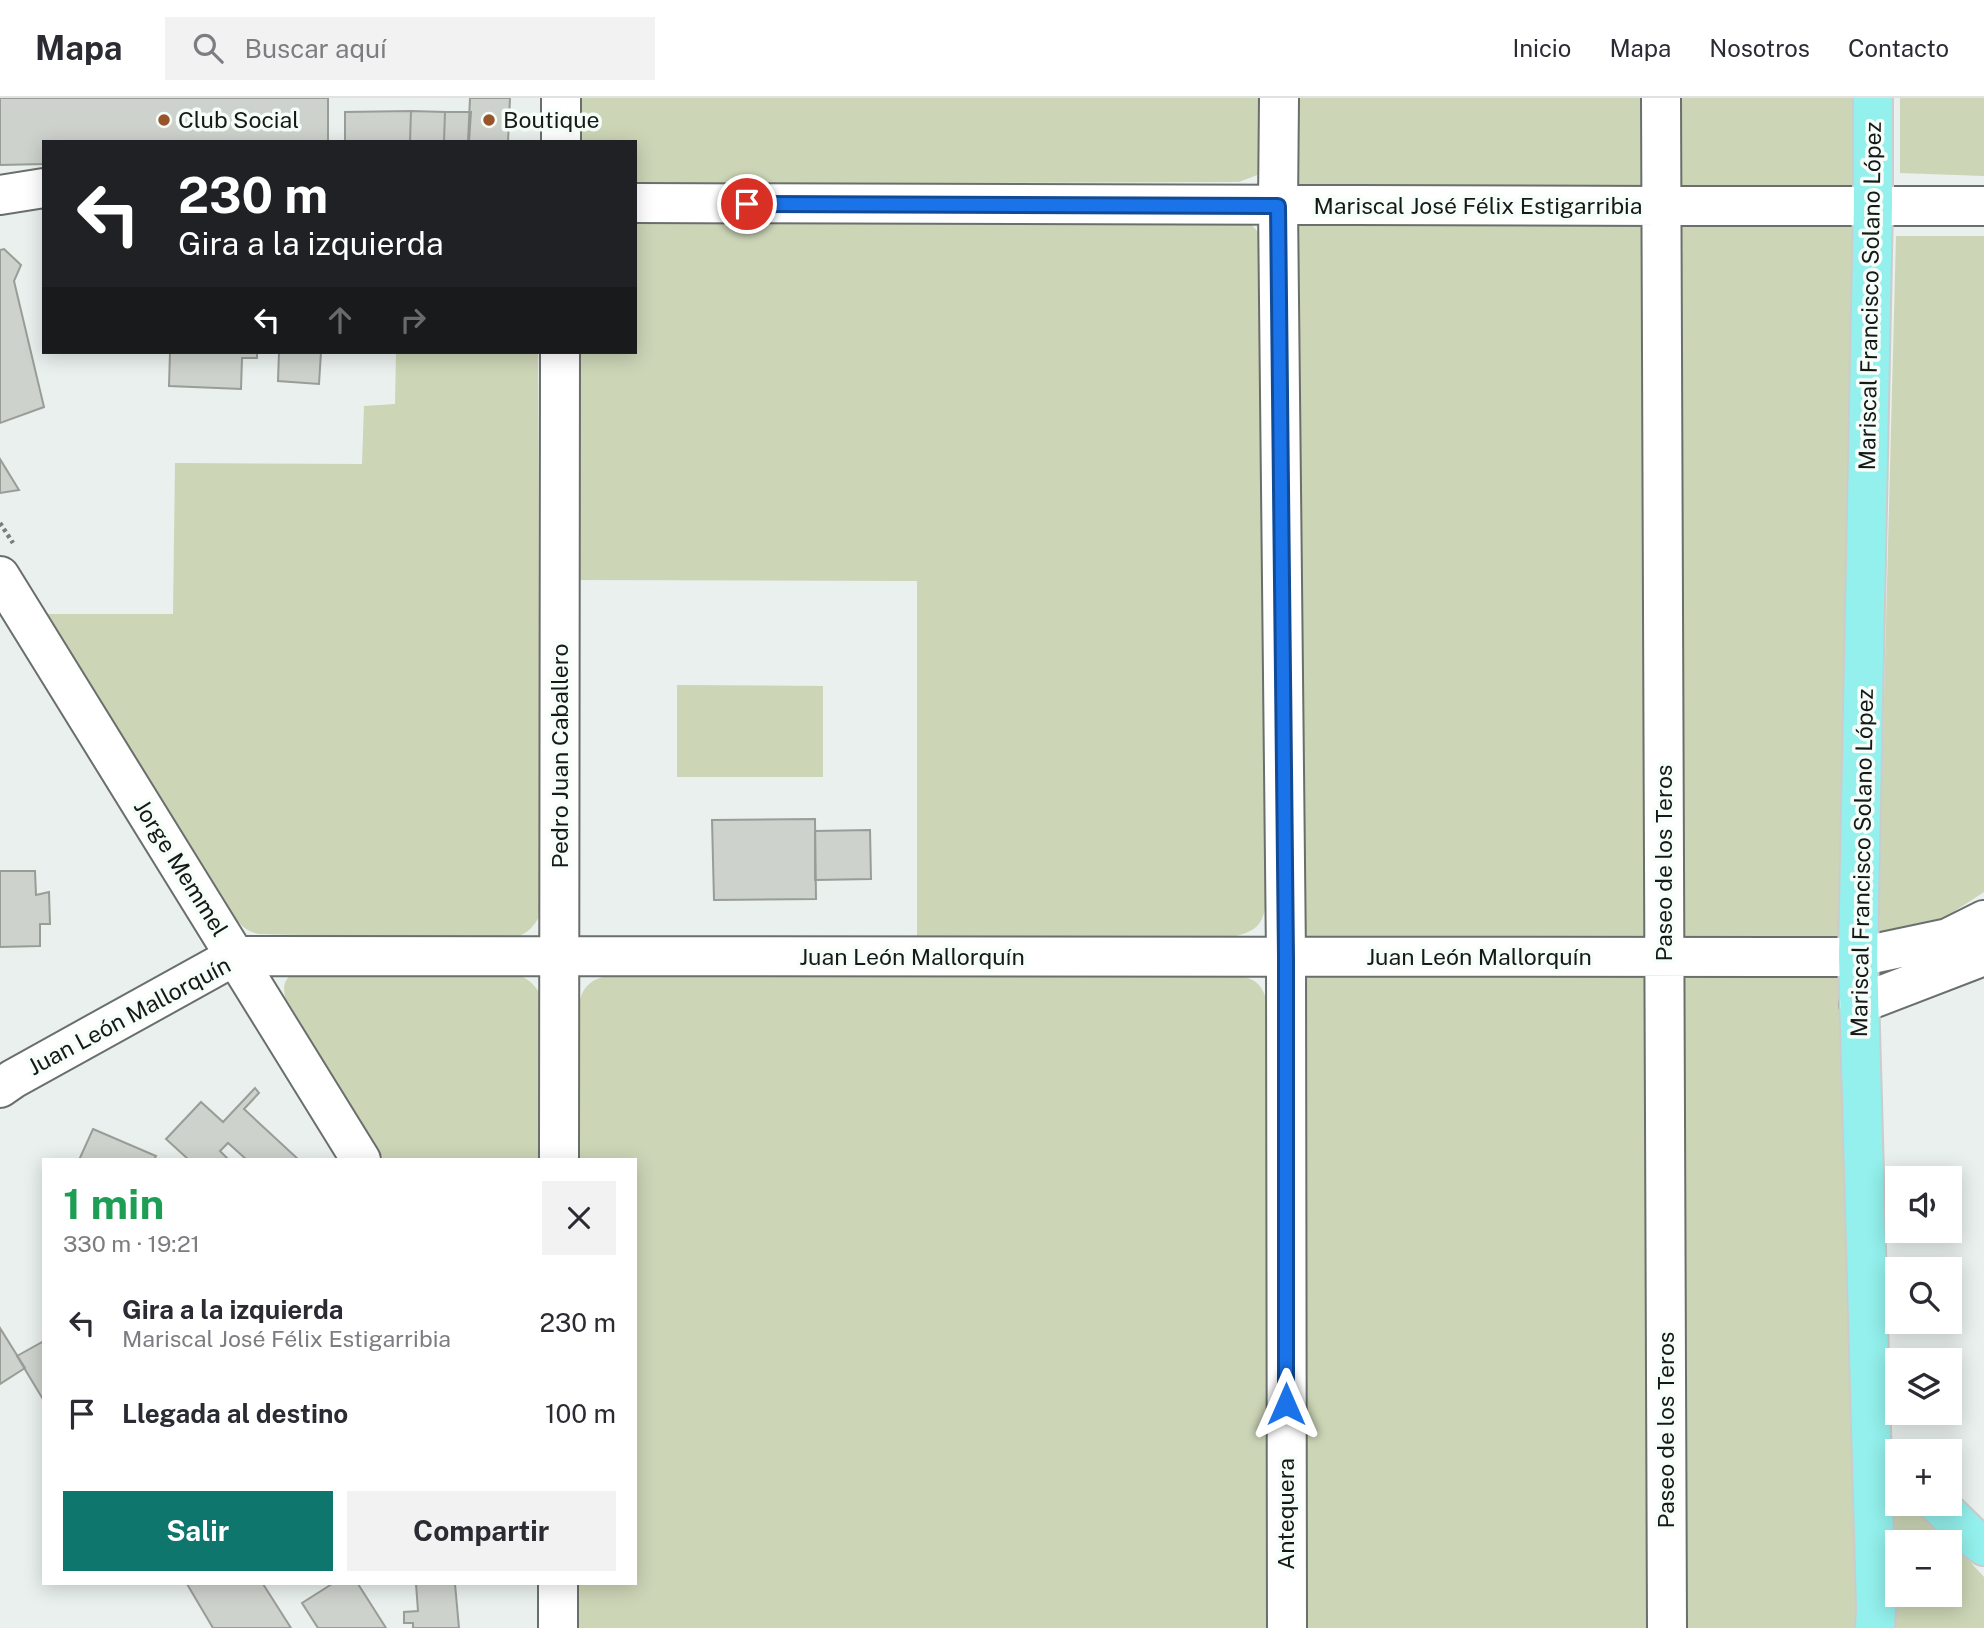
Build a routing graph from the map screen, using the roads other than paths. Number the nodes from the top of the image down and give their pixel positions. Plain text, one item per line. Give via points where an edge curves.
1 (561, 98) edge
2 (1279, 98) edge
3 (1661, 98) edge
4 (1873, 98) edge
5 (561, 140) edge
6 (42, 188) edge
7 (0, 195) edge
8 (637, 203) edge
9 (1873, 205) junction
10 (1278, 206) junction
11 (1661, 206) junction
12 (1984, 206) edge
13 (560, 354) edge
14 (7, 561) edge
15 (1984, 920) edge
16 (236, 956) junction
17 (559, 956) junction
18 (1984, 956) edge
19 (1286, 957) junction
20 (1664, 957) junction
21 (1858, 957) junction
22 (1859, 1004) junction
23 (0, 1088) edge
24 (360, 1158) edge
25 (559, 1158) edge
26 (1869, 1397) junction
27 (1893, 1439) edge
28 (1950, 1516) edge
29 (1984, 1546) edge
30 (558, 1585) edge
31 (1871, 1622) edge
32 (558, 1628) edge
33 (1287, 1628) edge
34 (1667, 1628) edge

1 - 5 street
2 - 10 street, Antequera
3 - 11 street, Paseo de los Teros
4 - 9 main road, Mariscal Francisco Solano López
6 - 7 street
8 - 10 street, Mariscal José Félix Estigarribia
9 - 11 street, Mariscal José Félix Estigarribia
9 - 12 street, Mariscal José Félix Estigarribia
9 - 21 main road, Mariscal Francisco Solano López
10 - 11 street, Mariscal José Félix Estigarribia
10 - 19 street, Antequera
11 - 20 street, Paseo de los Teros
13 - 17 street, Pedro Juan Caballero
14 - 16 street, Jorge Memmel
15 - 21 street, Juan León Mallorquín via 1948,938
16 - 17 street, Juan León Mallorquín
16 - 23 street, Juan León Mallorquín
16 - 24 street, Jorge Memmel
17 - 19 street, Juan León Mallorquín
17 - 25 street, Pedro Juan Caballero
18 - 22 street
19 - 20 street, Juan León Mallorquín
19 - 33 street, Antequera
20 - 21 street, Juan León Mallorquín
20 - 34 street, Paseo de los Teros
21 - 22 main road, Mariscal Francisco Solano López
22 - 26 main road, Mariscal Francisco Solano López
26 - 27 main road
26 - 31 main road, Mariscal Francisco Solano López
28 - 29 main road
30 - 32 street

